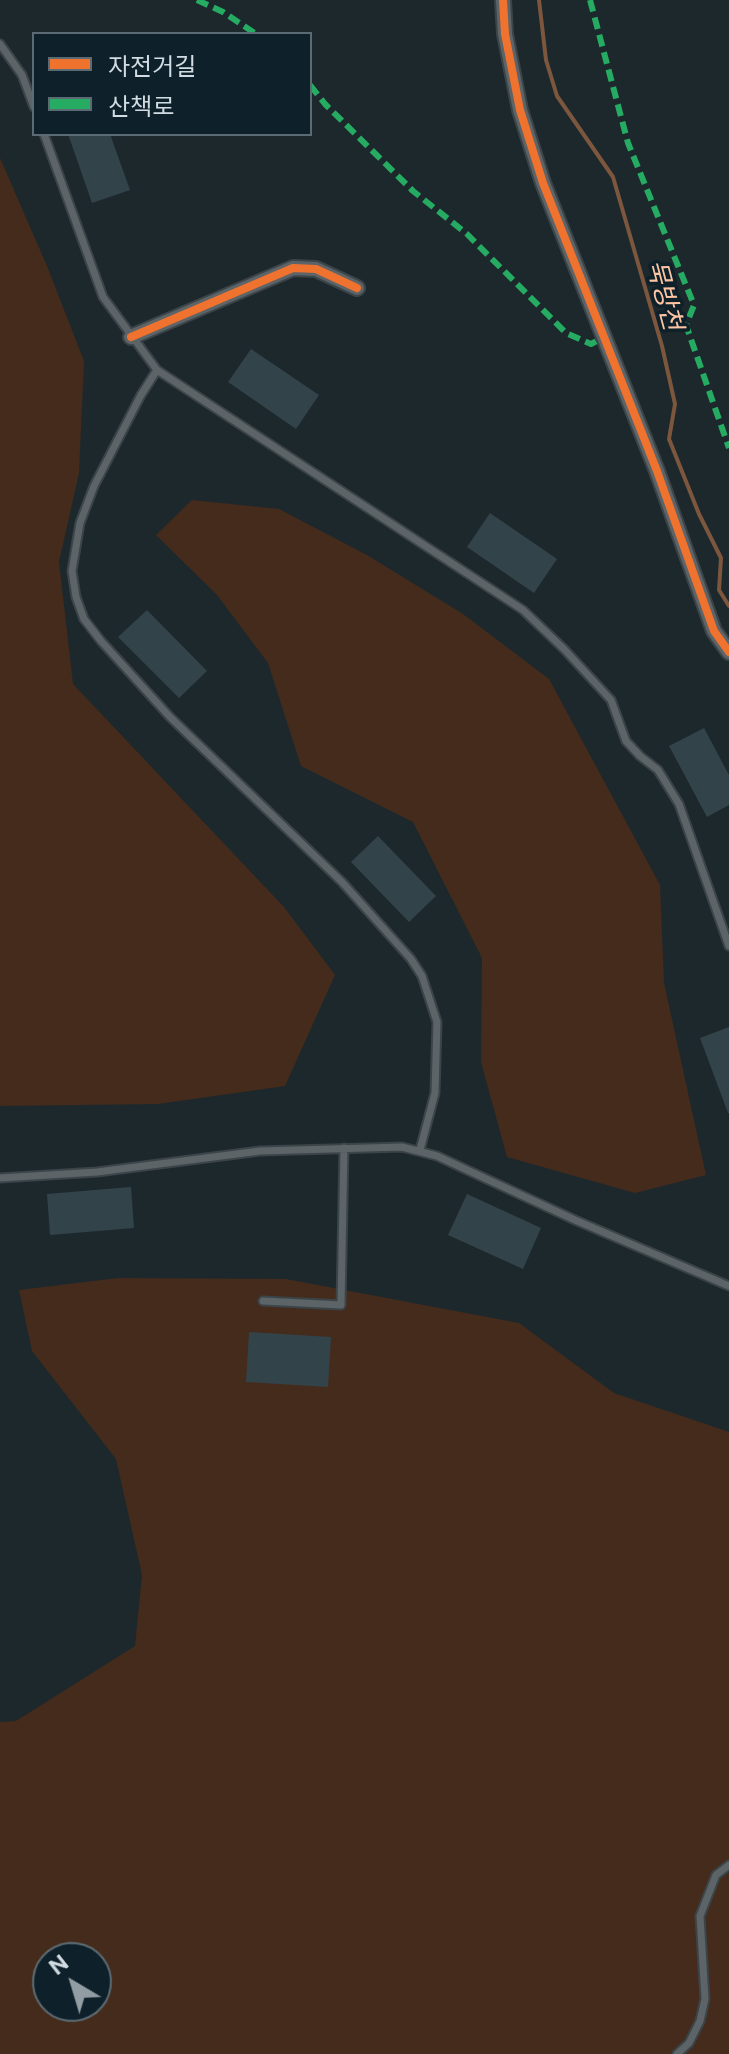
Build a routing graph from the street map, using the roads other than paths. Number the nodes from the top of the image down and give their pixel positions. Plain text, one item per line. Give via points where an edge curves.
1 (503, 0) edge
2 (0, 44) edge
3 (32, 102) edge
4 (45, 136) edge
5 (357, 288) dead end
6 (131, 337) junction
7 (157, 370) junction
8 (729, 652) edge
9 (729, 946) edge
10 (344, 1148) junction
11 (420, 1150) junction
12 (0, 1178) edge
13 (729, 1286) edge
14 (263, 1301) dead end
15 (729, 1865) edge
16 (677, 2054) edge

1 - 8 street via 520,110 543,183 714,631
2 - 3 lane via 22,75
4 - 6 lane via 103,297
5 - 6 street via 316,269 293,268
6 - 7 lane
7 - 9 lane via 523,610 564,649 611,700 626,741 658,770 679,804
7 - 11 lane via 94,486 80,523 72,571 76,597 101,641 170,717 342,882 422,976 437,1022 435,1093
10 - 11 lane
10 - 12 lane via 260,1151 97,1172
10 - 14 lane via 341,1305
11 - 13 lane
15 - 16 lane via 716,1875 700,1916 705,1999 689,2043

